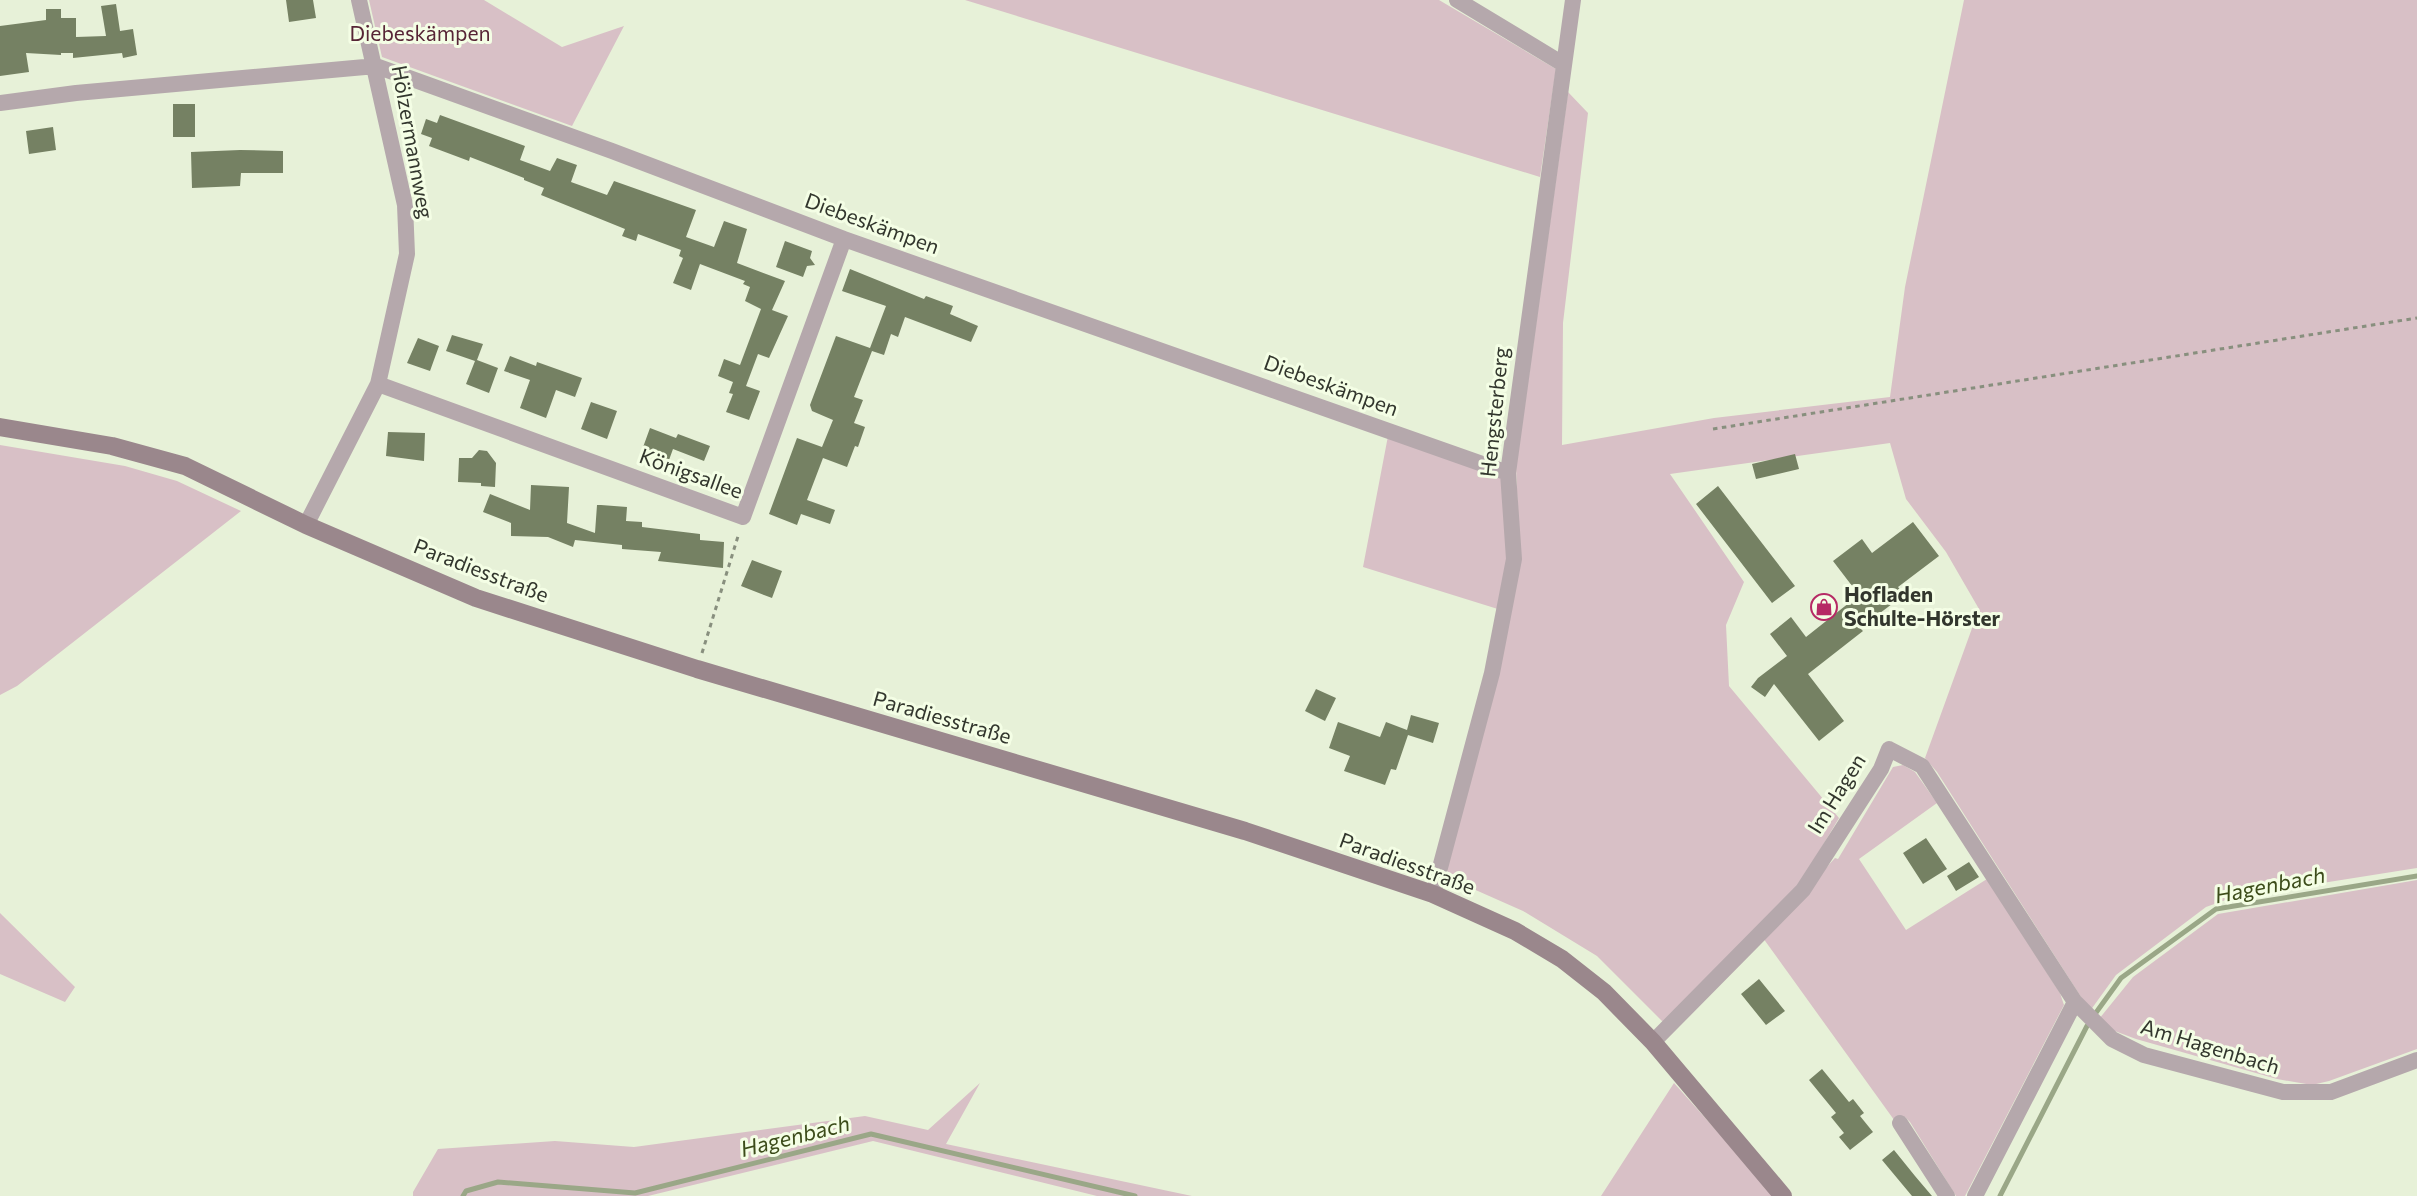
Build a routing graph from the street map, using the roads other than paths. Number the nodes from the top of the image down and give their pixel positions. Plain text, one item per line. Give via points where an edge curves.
1 (359, 0) edge
2 (1457, 0) edge
3 (1572, 0) edge
4 (1563, 64) junction
5 (376, 66) junction
6 (0, 103) edge
7 (844, 239) junction
8 (378, 384) junction
9 (0, 427) edge
10 (1508, 473) junction
11 (306, 525) junction
12 (1433, 894) junction
13 (2075, 1002) junction
14 (1653, 1041) junction
15 (2417, 1060) edge
16 (1900, 1123) dead end
17 (1783, 1196) edge
18 (1947, 1196) edge
19 (1975, 1196) edge

1 - 5 street, Hölzermannweg
2 - 4 street
3 - 4 street, Hengsterberg
4 - 10 street, Hengsterberg
5 - 6 street, Diebeskämpen
5 - 7 street, Diebeskämpen
5 - 8 street, Hölzermannweg via 405,205 407,254
7 - 8 street, Königsallee via 743,517
7 - 10 street, Diebeskämpen
8 - 11 street, Hölzermannweg
9 - 11 main road, Paradiesstraße via 112,446 185,466
10 - 12 street, Hengsterberg via 1514,559 1492,674
11 - 12 main road, Paradiesstraße via 476,598 697,669 1245,831
12 - 14 main road, Paradiesstraße via 1515,931 1562,959 1604,992
13 - 14 street, Im Hagen via 1922,766 1889,749 1881,769 1803,890
13 - 15 street, Am Hagenbach via 2112,1039 2144,1055 2283,1092 2331,1092
13 - 19 street
14 - 17 main road, Paradiesstraße
16 - 18 street

